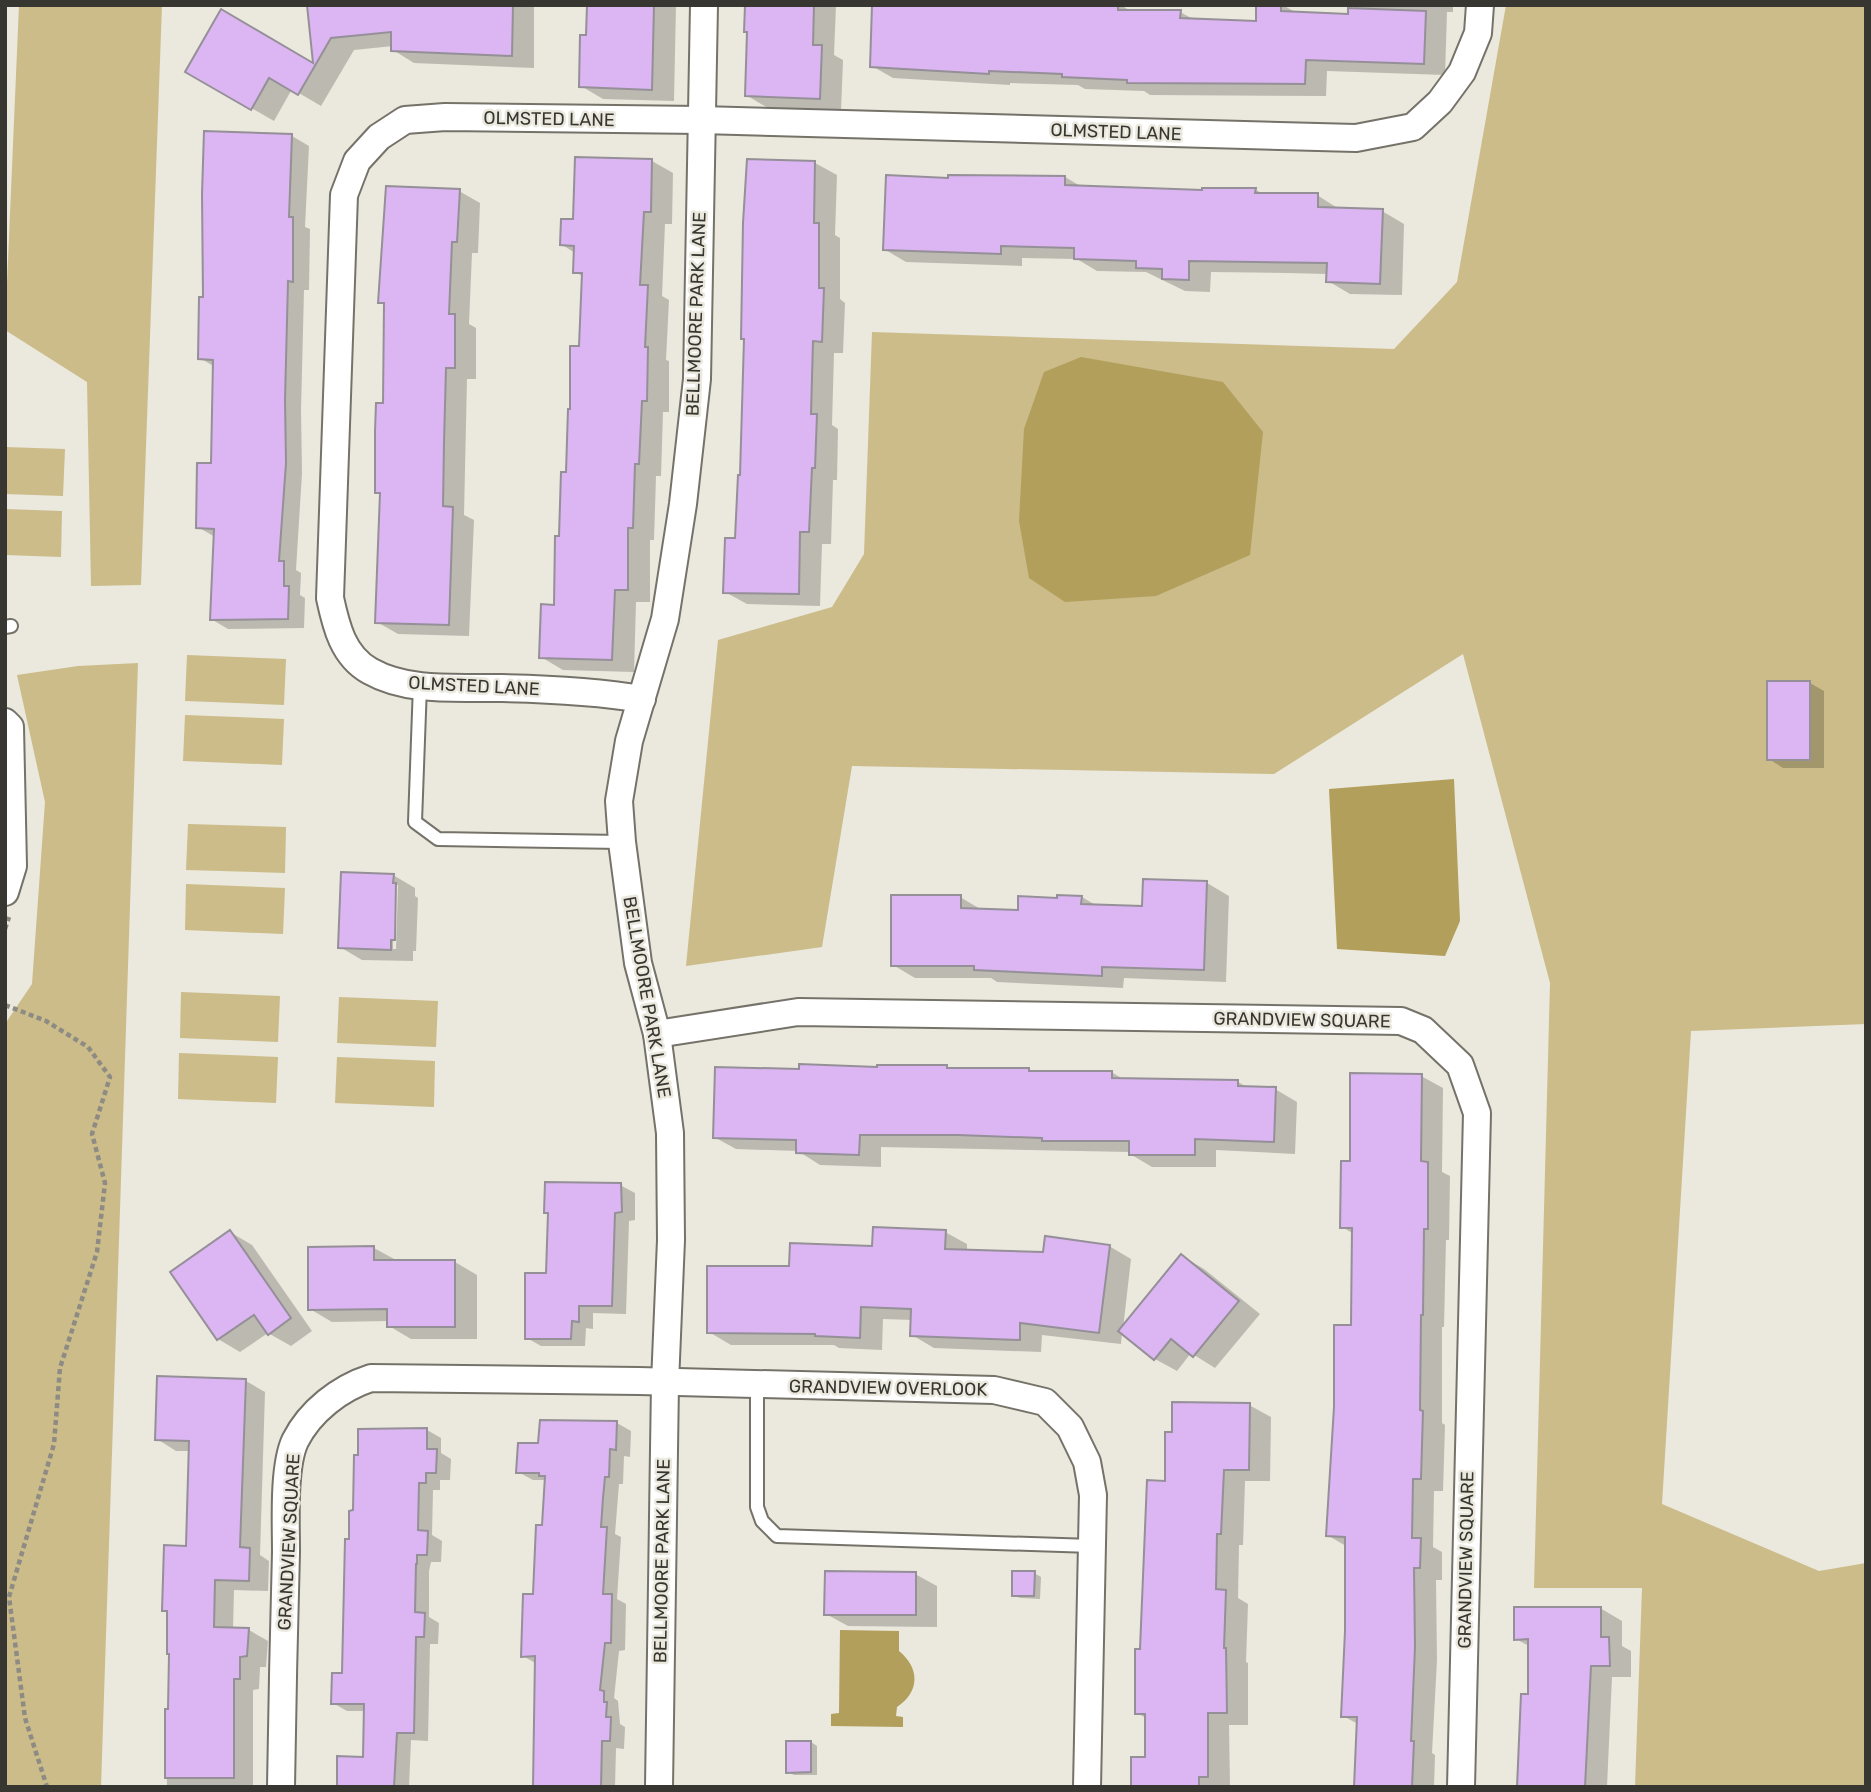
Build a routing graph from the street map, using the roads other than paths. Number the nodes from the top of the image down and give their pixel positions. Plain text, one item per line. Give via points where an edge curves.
1 (704, 5) edge
2 (1480, 5) edge
3 (701, 120) junction
4 (420, 685) junction
5 (642, 699) junction
6 (5, 722) edge
7 (622, 842) junction
8 (5, 892) edge
9 (657, 1034) junction
10 (665, 1383) junction
11 (757, 1385) junction
12 (1092, 1546) junction
13 (281, 1787) edge
14 (659, 1787) edge
15 (1087, 1787) edge
16 (1461, 1787) edge

1 - 3 street, BELLMOORE PARK LANE
2 - 3 street, OLMSTED LANE via 1478,33 1462,72 1440,102 1413,127 1356,138
3 - 4 street, OLMSTED LANE via 405,120 379,137 357,161 344,195 330,598 337,630 349,653 369,671
3 - 5 street, BELLMOORE PARK LANE via 697,379 665,619
4 - 5 street, OLMSTED LANE via 590,691
4 - 7 lane via 415,822 438,839
5 - 7 street, BELLMOORE PARK LANE via 619,801
6 - 8 street via 10,727 13,866
7 - 9 street, BELLMOORE PARK LANE via 638,963
9 - 10 street, BELLMOORE PARK LANE via 670,1133
9 - 16 street, GRANDVIEW SQUARE via 798,1012 1401,1021 1423,1030 1460,1065 1477,1113
10 - 11 street, GRANDVIEW OVERLOOK
10 - 13 street, GRANDVIEW SQUARE via 371,1378 336,1395 310,1418 289,1461
10 - 14 street, BELLMOORE PARK LANE
11 - 12 street, GRANDVIEW OVERLOOK via 994,1390 1045,1402 1070,1427 1087,1462 1093,1495
11 - 12 lane via 757,1507 762,1521 777,1536
12 - 15 street, GRANDVIEW OVERLOOK

